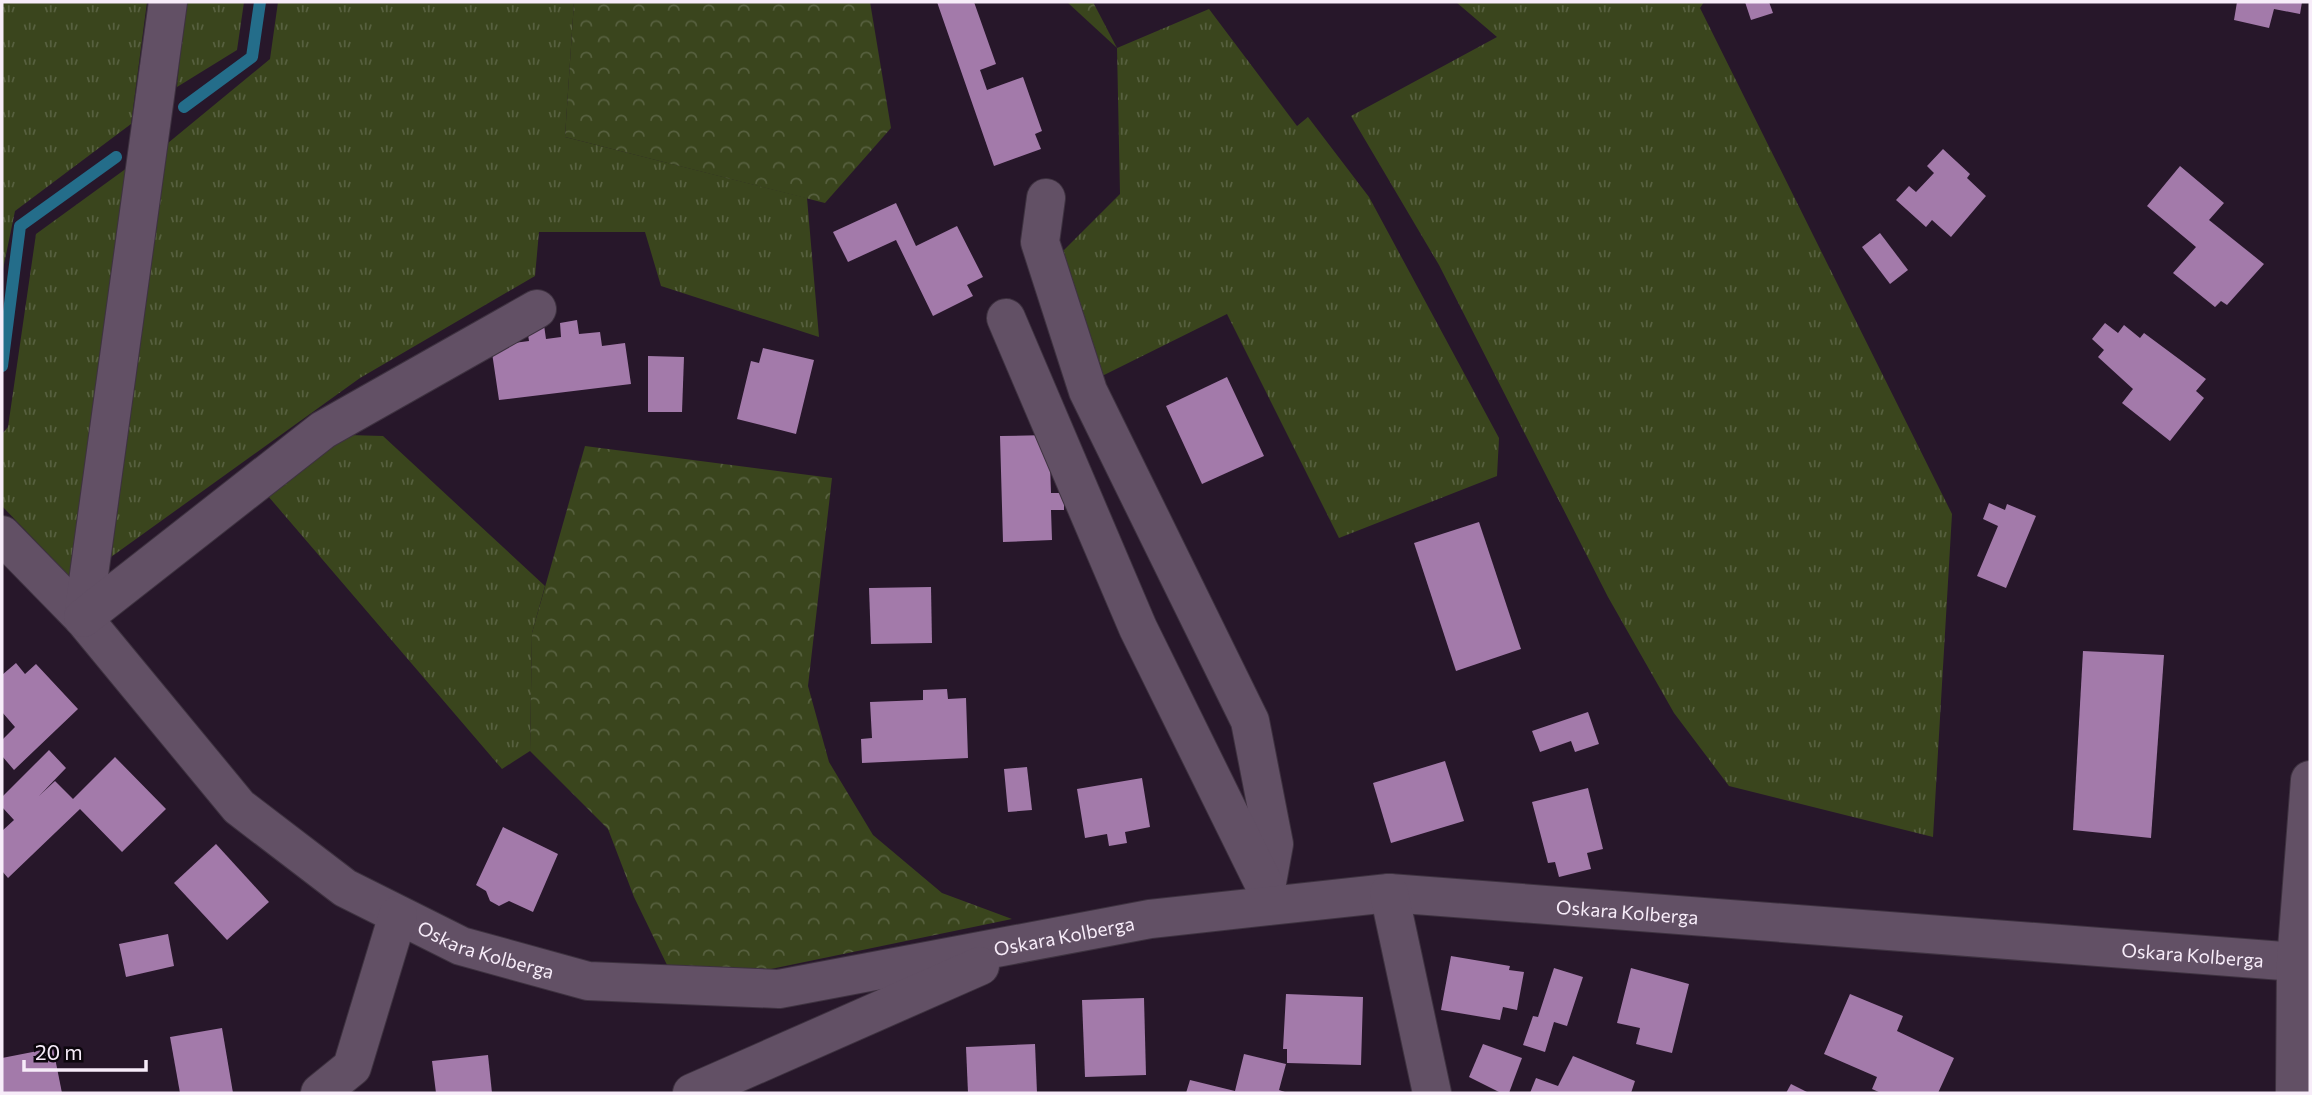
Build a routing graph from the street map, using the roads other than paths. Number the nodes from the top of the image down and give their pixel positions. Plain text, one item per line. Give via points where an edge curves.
1 (168, 2) edge
2 (1046, 198) dead end
3 (537, 309) dead end
4 (1006, 318) dead end
5 (2, 535) edge
6 (83, 618) junction
7 (2310, 780) edge
8 (1388, 893) junction
9 (1267, 897) junction
10 (398, 915) junction
11 (1040, 940) junction
12 (2296, 962) junction
13 (320, 1093) edge
14 (692, 1093) edge
15 (1432, 1093) edge
16 (2295, 1093) edge

1 - 6 street
2 - 9 street via 1040,242 1088,391 1250,721 1274,844
3 - 6 street via 323,430
4 - 9 street via 1138,628
5 - 6 street, Oskara Kolberga
6 - 10 street, Oskara Kolberga via 239,807 345,888
7 - 12 street
8 - 9 street, Oskara Kolberga
8 - 12 street, Oskara Kolberga
8 - 15 street
9 - 11 street, Oskara Kolberga
10 - 11 street, Oskara Kolberga via 461,946 588,981 752,988 779,989
10 - 13 street via 352,1067
11 - 14 street
12 - 16 street

